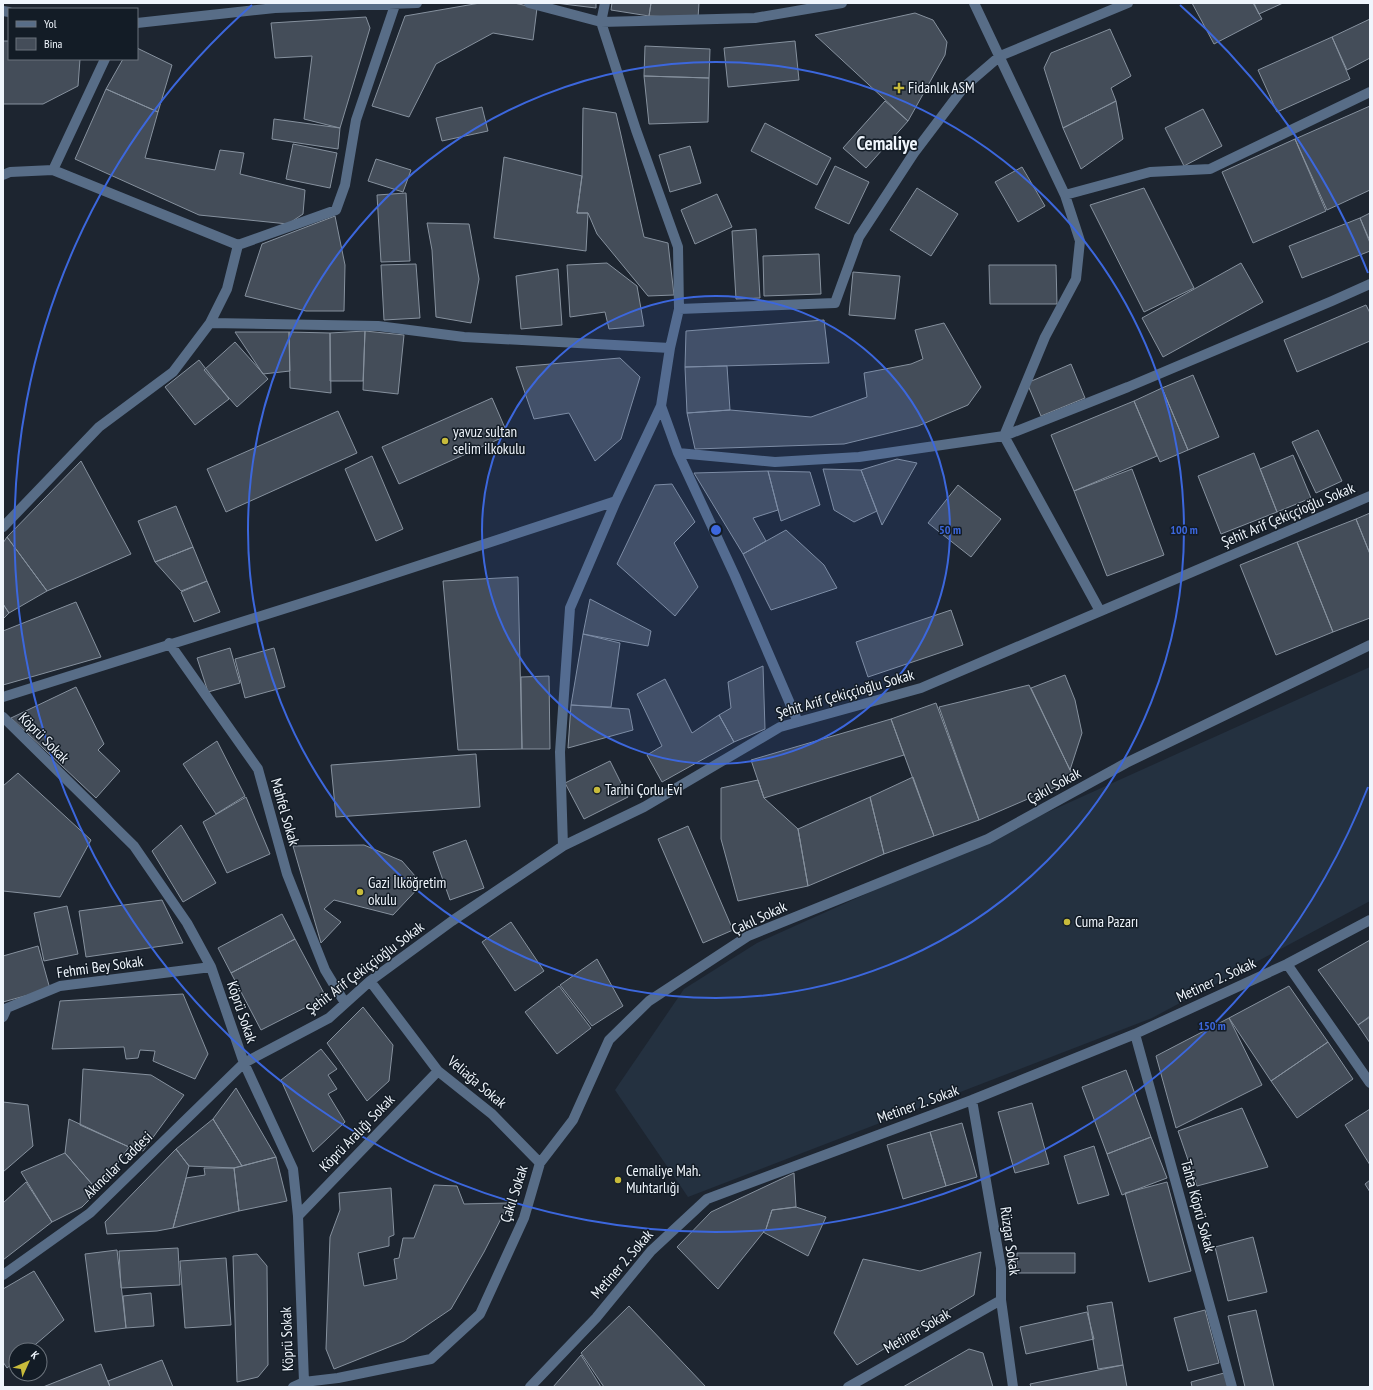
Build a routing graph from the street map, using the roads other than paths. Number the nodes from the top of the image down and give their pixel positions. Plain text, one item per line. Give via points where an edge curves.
1 (417, 3) edge
2 (529, 3) edge
3 (605, 3) edge
4 (842, 3) edge
5 (974, 3) edge
6 (1128, 3) edge
7 (395, 5) junction
8 (275, 6) edge
9 (601, 22) junction
10 (138, 23) edge
11 (1000, 56) junction
12 (105, 60) edge
13 (1370, 92) edge
14 (53, 170) junction
15 (3, 175) edge
16 (1065, 195) junction
17 (238, 245) junction
18 (1370, 284) edge
19 (679, 310) junction
20 (210, 323) junction
21 (670, 348) junction
22 (661, 406) junction
23 (1004, 436) junction
24 (678, 453) junction
25 (1370, 496) edge
26 (616, 501) junction
27 (3, 527) edge
28 (1100, 611) junction
29 (169, 643) junction
30 (1370, 645) edge
31 (3, 697) edge
32 (3, 717) edge
33 (798, 722) junction
34 (563, 846) junction
35 (1370, 920) edge
36 (1287, 964) junction
37 (211, 967) junction
38 (370, 981) junction
39 (345, 1003) junction
40 (3, 1017) edge
41 (1135, 1034) junction
42 (244, 1064) junction
43 (438, 1071) junction
44 (1370, 1083) edge
45 (972, 1100) junction
46 (540, 1163) junction
47 (298, 1216) junction
48 (3, 1275) edge
49 (1001, 1300) junction
50 (305, 1385) edge
51 (293, 1387) edge
52 (530, 1387) edge
53 (848, 1387) edge
54 (1013, 1387) edge
55 (1232, 1387) edge

1 - 7 street
2 - 9 street
3 - 9 street
4 - 9 street via 755,18
5 - 11 street
6 - 11 street
7 - 8 street
7 - 17 street via 356,120 345,185 336,210
8 - 10 street
9 - 19 street via 678,247
11 - 16 street
11 - 19 street via 964,87 914,152 859,237 835,303
12 - 14 street
13 - 16 street via 1210,169 1150,172
14 - 15 street via 10,172
14 - 17 street
16 - 23 street via 1080,241 1076,280 1045,337
17 - 20 street via 227,289
18 - 23 street via 1128,387
19 - 21 street
20 - 21 street via 378,326 464,337
20 - 27 street via 173,372 99,427
21 - 22 street
22 - 24 street
22 - 26 street
23 - 24 street via 859,457 775,462
23 - 28 street
24 - 33 street
25 - 28 street, Şehit Arif Çekiççioğlu Sokak
26 - 29 street via 350,588
26 - 34 street via 570,608 560,752
28 - 33 street, Şehit Arif Çekiççioğlu Sokak via 921,688
29 - 31 street
29 - 39 street, Mahfel Sokak via 258,769 287,874 325,970
30 - 46 street, Çakıl Sokak via 1126,763 988,839 748,936 649,1001 609,1040 573,1120
32 - 37 street, Köprü Sokak via 134,846 187,923
33 - 34 street, Şehit Arif Çekiççioğlu Sokak via 780,726 644,807
34 - 38 street, Şehit Arif Çekiççioğlu Sokak via 452,921
35 - 36 street, Metiner 2. Sokak
36 - 41 street, Metiner 2. Sokak
36 - 44 street
37 - 40 street, Fehmi Bey Sokak via 60,986 7,1008
37 - 42 street, Köprü Sokak
38 - 39 street, Şehit Arif Çekiççioğlu Sokak
38 - 43 street, Veliağa Sokak
39 - 42 street, Şehit Arif Çekiççioğlu Sokak via 329,1018
41 - 45 street, Metiner 2. Sokak
41 - 55 street, Tahta Köprü Sokak
42 - 47 street, Köprü Sokak via 294,1169
42 - 48 street, Akıncılar Caddesi via 90,1213
43 - 46 street, Veliağa Sokak via 492,1114
43 - 47 street, Köprü Aralığı Sokak
45 - 49 street, Rüzgar Sokak via 1001,1268
45 - 52 street, Metiner 2. Sokak via 707,1199 651,1251 596,1318
46 - 50 street, Çakıl Sokak via 524,1218 480,1314 475,1319 431,1359
47 - 50 street, Köprü Sokak
49 - 53 street, Metiner Sokak
49 - 54 street, Rüzgar Sokak
50 - 51 street, Çakıl Sokak

